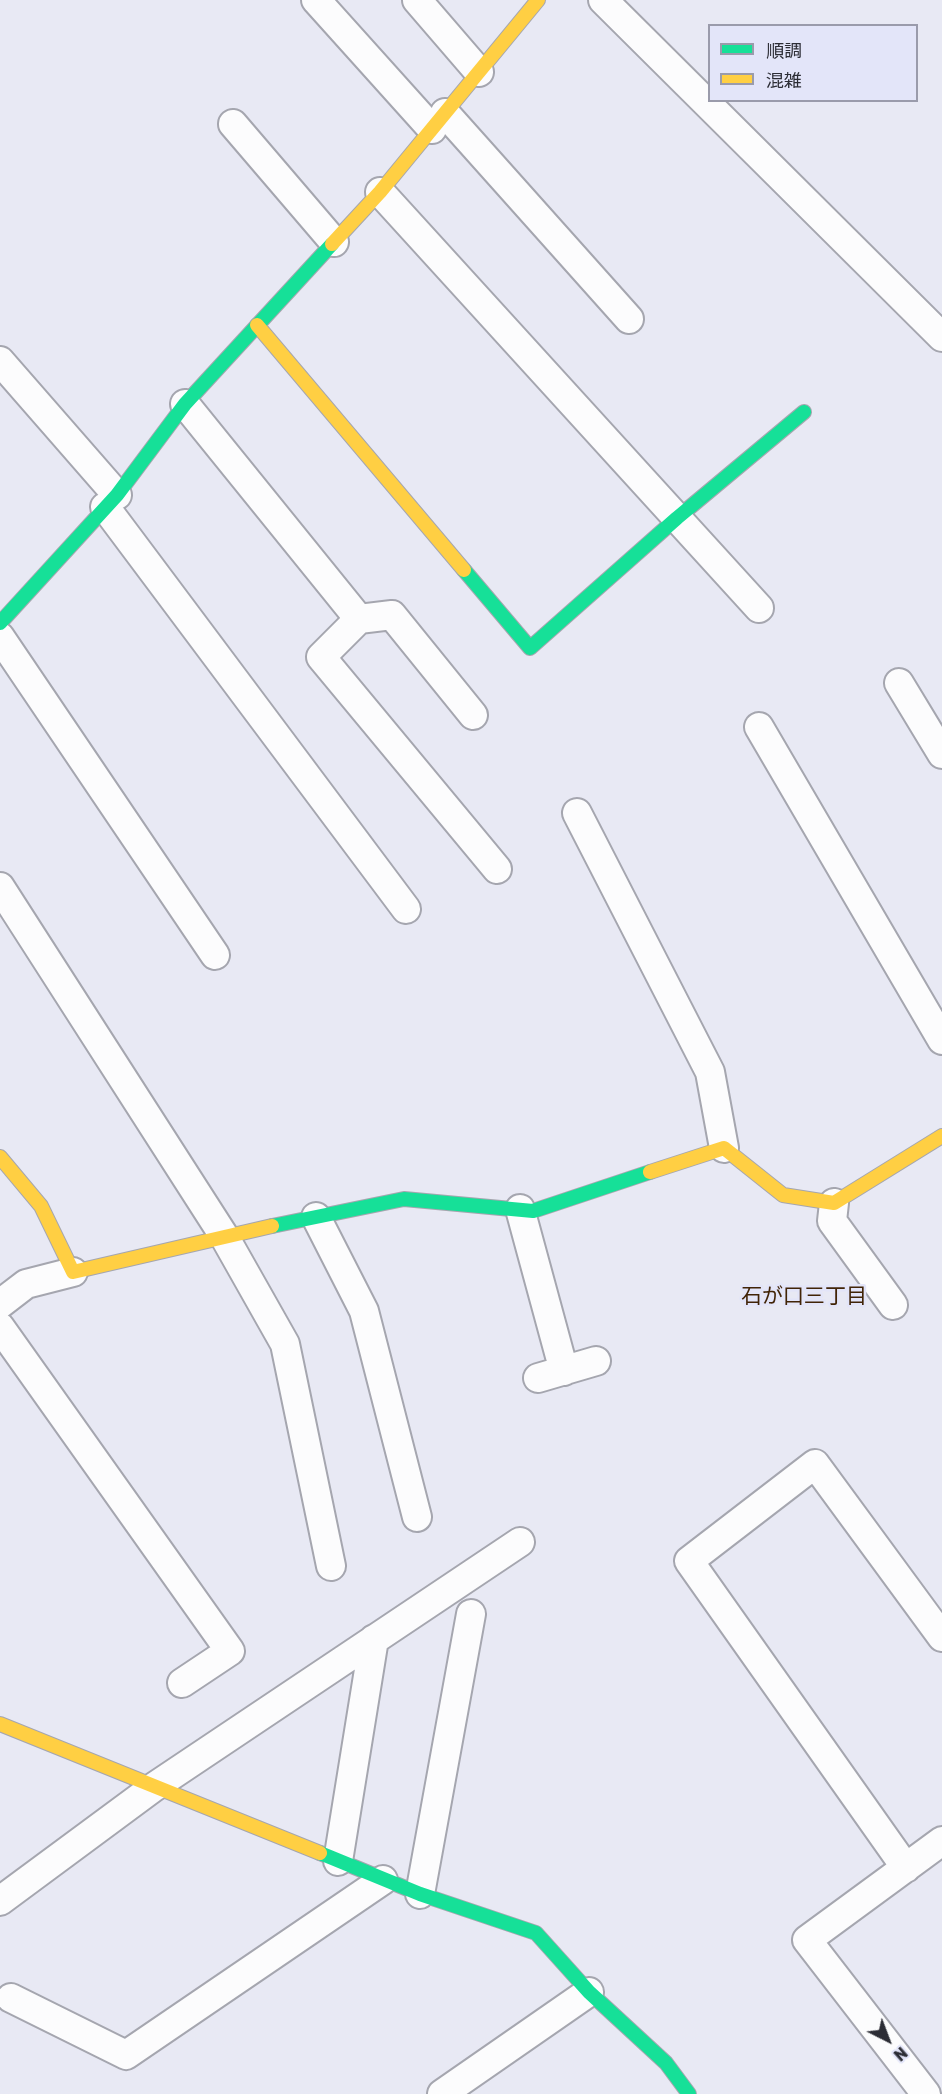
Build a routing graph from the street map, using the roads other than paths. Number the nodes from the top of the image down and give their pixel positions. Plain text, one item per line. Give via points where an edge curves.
1 (316, 0) edge
2 (417, 0) edge
3 (538, 0) edge
4 (603, 0) edge
5 (479, 72) junction
6 (439, 121) junction
7 (233, 124) dead end
8 (380, 192) junction
9 (334, 242) junction
10 (629, 319) dead end
11 (257, 326) junction
12 (942, 337) edge
13 (0, 361) edge
14 (185, 404) junction
15 (804, 412) dead end
16 (111, 501) junction
17 (676, 518) junction
18 (759, 608) dead end
19 (359, 619) junction
20 (0, 623) edge
21 (0, 637) edge
22 (899, 683) dead end
23 (473, 715) dead end
24 (759, 727) dead end
25 (942, 754) edge
26 (577, 813) dead end
27 (497, 869) dead end
28 (0, 887) edge
29 (406, 909) dead end
30 (215, 955) dead end
31 (942, 1040) edge
32 (942, 1136) edge
33 (724, 1148) junction
34 (0, 1157) edge
35 (834, 1203) junction
36 (520, 1209) junction
37 (316, 1217) junction
38 (224, 1236) junction
39 (73, 1272) junction
40 (0, 1304) edge
41 (893, 1305) dead end
42 (0, 1326) edge
43 (596, 1361) dead end
44 (417, 1517) dead end
45 (520, 1542) dead end
46 (331, 1566) dead end
47 (471, 1614) dead end
48 (942, 1637) edge
49 (374, 1639) junction
50 (182, 1683) dead end
51 (0, 1724) edge
52 (154, 1787) junction
53 (942, 1841) edge
54 (338, 1861) junction
55 (906, 1868) junction
56 (383, 1880) junction
57 (420, 1894) junction
58 (0, 1900) edge
59 (589, 1992) junction
60 (11, 1998) dead end
61 (442, 2094) edge
62 (689, 2094) edge
63 (926, 2094) edge

1 - 6 street
2 - 5 street
3 - 5 street
4 - 12 street
5 - 6 street
6 - 8 street
6 - 10 street
7 - 9 street
8 - 9 street
8 - 17 street
9 - 11 street
11 - 14 street
11 - 17 street via 530,648
13 - 16 street
14 - 16 street
14 - 19 street
15 - 17 street
16 - 20 street
16 - 29 street
17 - 18 street
19 - 23 street via 392,615
19 - 27 street via 321,657
21 - 30 street
22 - 25 street
24 - 31 street
26 - 33 street via 710,1072
28 - 38 street
32 - 35 street
33 - 35 street via 783,1195
33 - 36 street via 533,1211
34 - 39 street via 41,1206
35 - 41 street via 832,1221
36 - 37 street via 404,1198
36 - 43 street via 551,1374
37 - 38 street
37 - 44 street via 364,1311
38 - 39 street
38 - 46 street via 285,1344
39 - 40 street via 26,1284
42 - 50 street via 230,1651
45 - 49 street
47 - 57 street
48 - 55 street via 815,1464 689,1561
49 - 52 street
49 - 54 street
51 - 52 street
52 - 54 street
52 - 58 street
53 - 55 street
54 - 56 street
55 - 63 street via 807,1940
56 - 57 street
56 - 60 street via 126,2055
57 - 59 street via 536,1933
59 - 61 street
59 - 62 street via 666,2063

